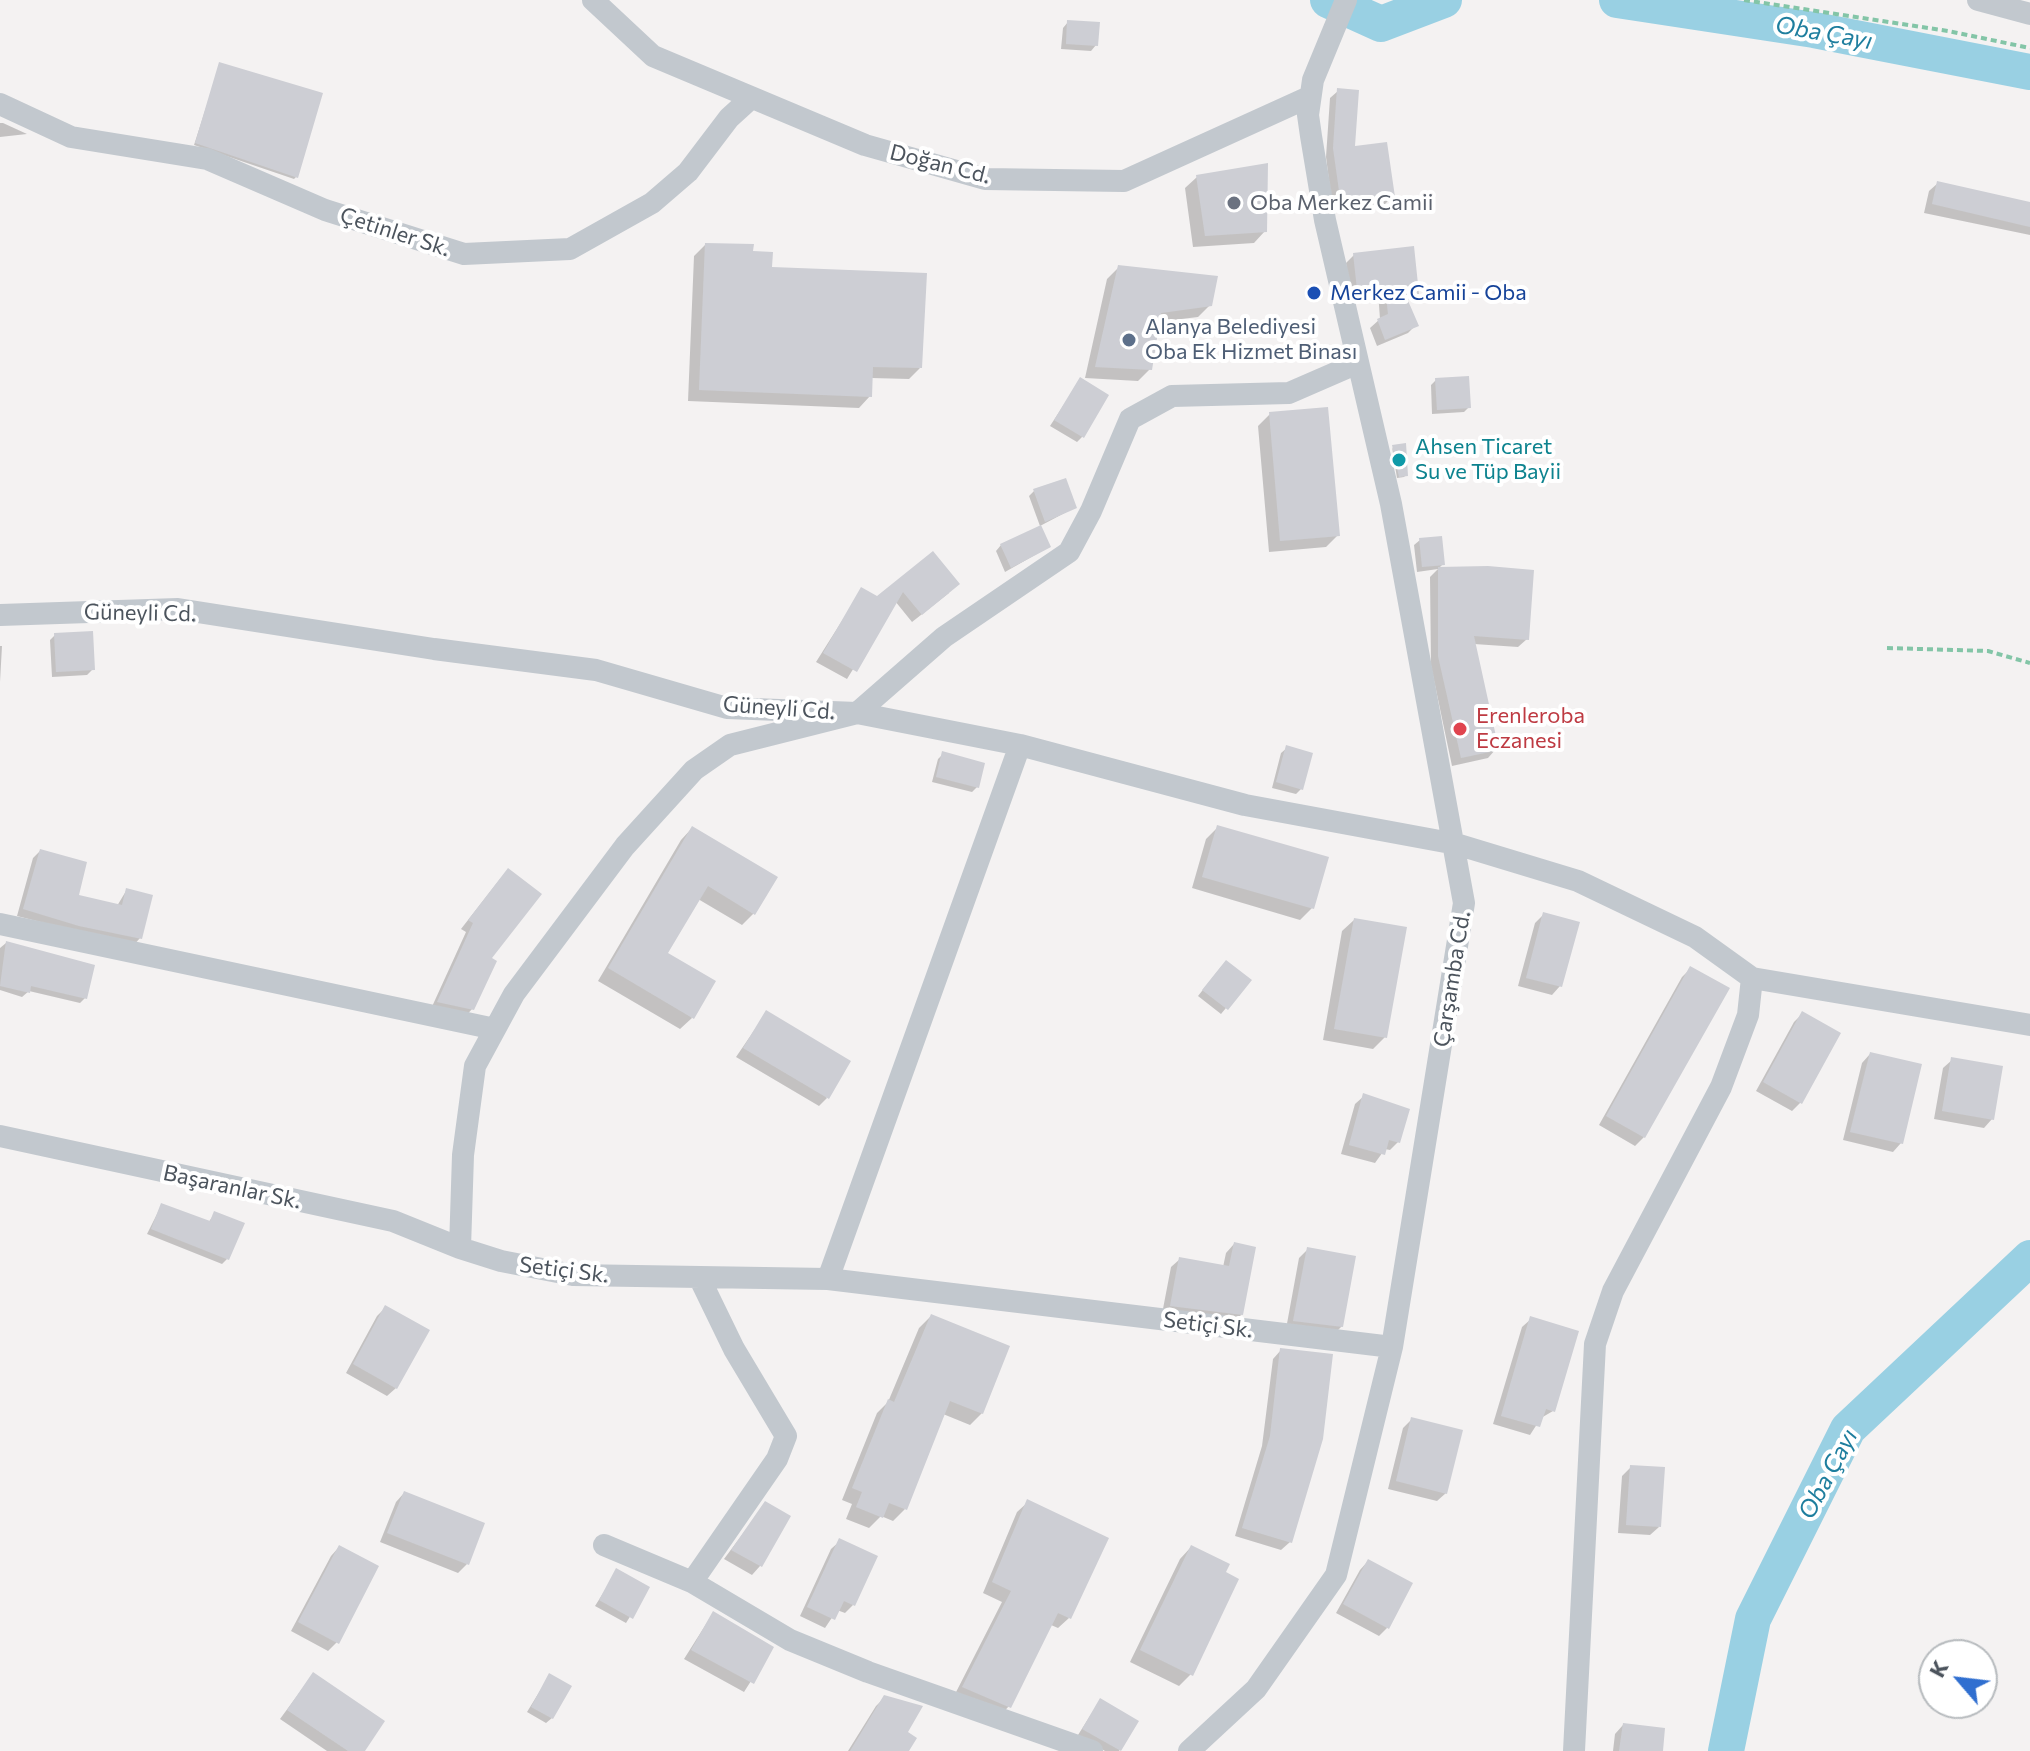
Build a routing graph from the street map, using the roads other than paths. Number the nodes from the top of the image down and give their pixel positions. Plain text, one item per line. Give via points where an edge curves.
1 (593, 0) edge
2 (1346, 0) edge
3 (1978, 0) edge
4 (2030, 14) edge
5 (1309, 97) junction
6 (751, 98) junction
7 (0, 104) edge
8 (1358, 363) junction
9 (0, 615) edge
10 (727, 708) junction
11 (857, 713) junction
12 (730, 745) junction
13 (1020, 745) junction
14 (1456, 844) junction
15 (0, 924) edge
16 (1752, 978) junction
17 (2030, 1025) edge
18 (495, 1029) junction
19 (0, 1136) edge
20 (460, 1248) junction
21 (700, 1279) junction
22 (828, 1279) junction
23 (1392, 1347) junction
24 (604, 1545) dead end
25 (692, 1582) junction
26 (1092, 1751) edge
27 (1189, 1751) edge
28 (1574, 1751) edge

1 - 6 street, Doğan Cd. via 653,56
2 - 5 street, Çarşamba Cd.
3 - 4 street
5 - 6 street, Doğan Cd. via 1124,181 985,179 865,145
5 - 8 street, Çarşamba Cd. via 1325,220
6 - 7 street, Çetinler Sk. via 688,172 652,203 570,249 464,254 325,210 207,159 71,137
8 - 11 street via 1289,393 1172,396 1130,419 1069,552 944,637
8 - 14 street, Çarşamba Cd. via 1391,504
9 - 10 street, Güneyli Cd. via 178,609 596,670
10 - 11 street, Güneyli Cd.
10 - 12 street
11 - 12 street
11 - 13 street, Güneyli Cd.
12 - 18 street via 694,770 625,846 514,994
13 - 14 street, Güneyli Cd. via 1245,805
13 - 22 street
14 - 16 street, Güneyli Cd. via 1578,881 1695,937
14 - 23 street, Çarşamba Cd. via 1464,903
15 - 18 street
16 - 17 street
16 - 28 street via 1748,1015 1721,1087 1613,1291 1595,1344
18 - 20 street via 475,1066 463,1155
19 - 20 street, Başaranlar Sk. via 393,1221
20 - 21 street, Setiçi Sk. via 573,1275
21 - 22 street, Setiçi Sk.
21 - 25 street via 786,1436 777,1459
22 - 23 street, Setiçi Sk.
23 - 27 street, Çarşamba Cd. via 1336,1575 1256,1689
24 - 25 street
25 - 26 street via 790,1640

